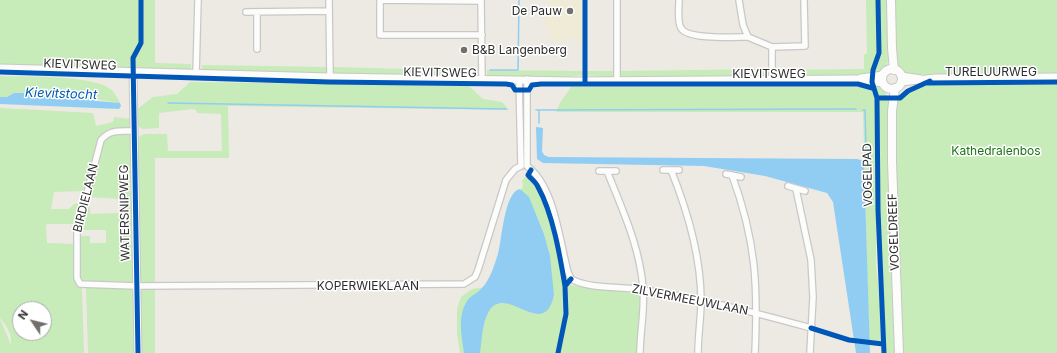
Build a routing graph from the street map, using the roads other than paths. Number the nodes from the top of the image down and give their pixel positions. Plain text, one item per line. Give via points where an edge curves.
1 (198, 0) edge
2 (329, 0) edge
3 (380, 0) edge
4 (481, 0) edge
5 (617, 0) edge
6 (679, 0) edge
7 (739, 0) edge
8 (804, 0) edge
9 (891, 0) edge
10 (329, 11) junction
11 (246, 12) dead end
12 (257, 12) junction
13 (482, 36) junction
14 (748, 37) junction
15 (772, 47) junction
16 (257, 49) dead end
17 (0, 68) edge
18 (133, 72) junction
19 (196, 74) junction
20 (330, 77) junction
21 (1057, 77) edge
22 (482, 79) junction
23 (892, 79) junction
24 (519, 80) junction
25 (527, 80) junction
26 (617, 80) junction
27 (772, 80) junction
28 (134, 131) junction
29 (524, 166) junction
30 (663, 170) dead end
31 (671, 170) junction
32 (679, 170) dead end
33 (599, 171) dead end
34 (607, 171) junction
35 (616, 171) dead end
36 (726, 174) dead end
37 (732, 175) junction
38 (741, 177) dead end
39 (788, 186) dead end
40 (796, 189) junction
41 (805, 191) dead end
42 (136, 286) junction
43 (643, 289) junction
44 (701, 300) junction
45 (756, 313) junction
46 (811, 328) junction
47 (138, 353) edge
48 (640, 353) edge
49 (698, 353) edge
50 (755, 353) edge
51 (810, 353) edge
52 (899, 353) edge

1 - 19 street
2 - 10 street
3 - 4 street
3 - 13 street via 380,35
4 - 13 street
5 - 26 street
6 - 14 street via 680,26 684,31 720,38
7 - 14 street via 743,25
8 - 15 street via 805,46
9 - 23 main road, VOGELDREEF
10 - 12 street
10 - 20 street
11 - 12 street
12 - 16 street
13 - 22 street
14 - 15 street
15 - 27 street
17 - 18 street, KIEVITSWEG
18 - 19 street, KIEVITSWEG
18 - 28 street, WATERSNIPWEG
19 - 20 street, KIEVITSWEG
20 - 22 street, KIEVITSWEG
21 - 23 street, TURELUURWEG
22 - 24 street, KIEVITSWEG
23 - 27 street, KIEVITSWEG
23 - 52 main road, VOGELDREEF
24 - 25 street, KIEVITSWEG
24 - 29 street
25 - 26 street, KIEVITSWEG
25 - 29 street
26 - 27 street, KIEVITSWEG
28 - 42 street, WATERSNIPWEG
28 - 42 street, BIRDIELAAN via 115,131 101,140 77,228 77,278 80,284
29 - 42 street, KOPERWIEKLAAN via 515,169 506,180 478,270 475,277 464,284
29 - 43 street, ZILVERMEEUWLAAN via 537,175 543,186 571,280 585,285
30 - 31 street
31 - 32 street
31 - 44 street via 698,257
33 - 34 street
34 - 35 street
34 - 43 street via 632,233
36 - 37 street
37 - 38 street
37 - 45 street via 750,233 756,282
39 - 40 street
40 - 41 street
40 - 46 street via 811,260
42 - 47 street, WATERSNIPWEG
43 - 44 street, ZILVERMEEUWLAAN
43 - 48 street
44 - 45 street, ZILVERMEEUWLAAN
44 - 49 street
45 - 46 street, ZILVERMEEUWLAAN
45 - 50 street
46 - 51 street

